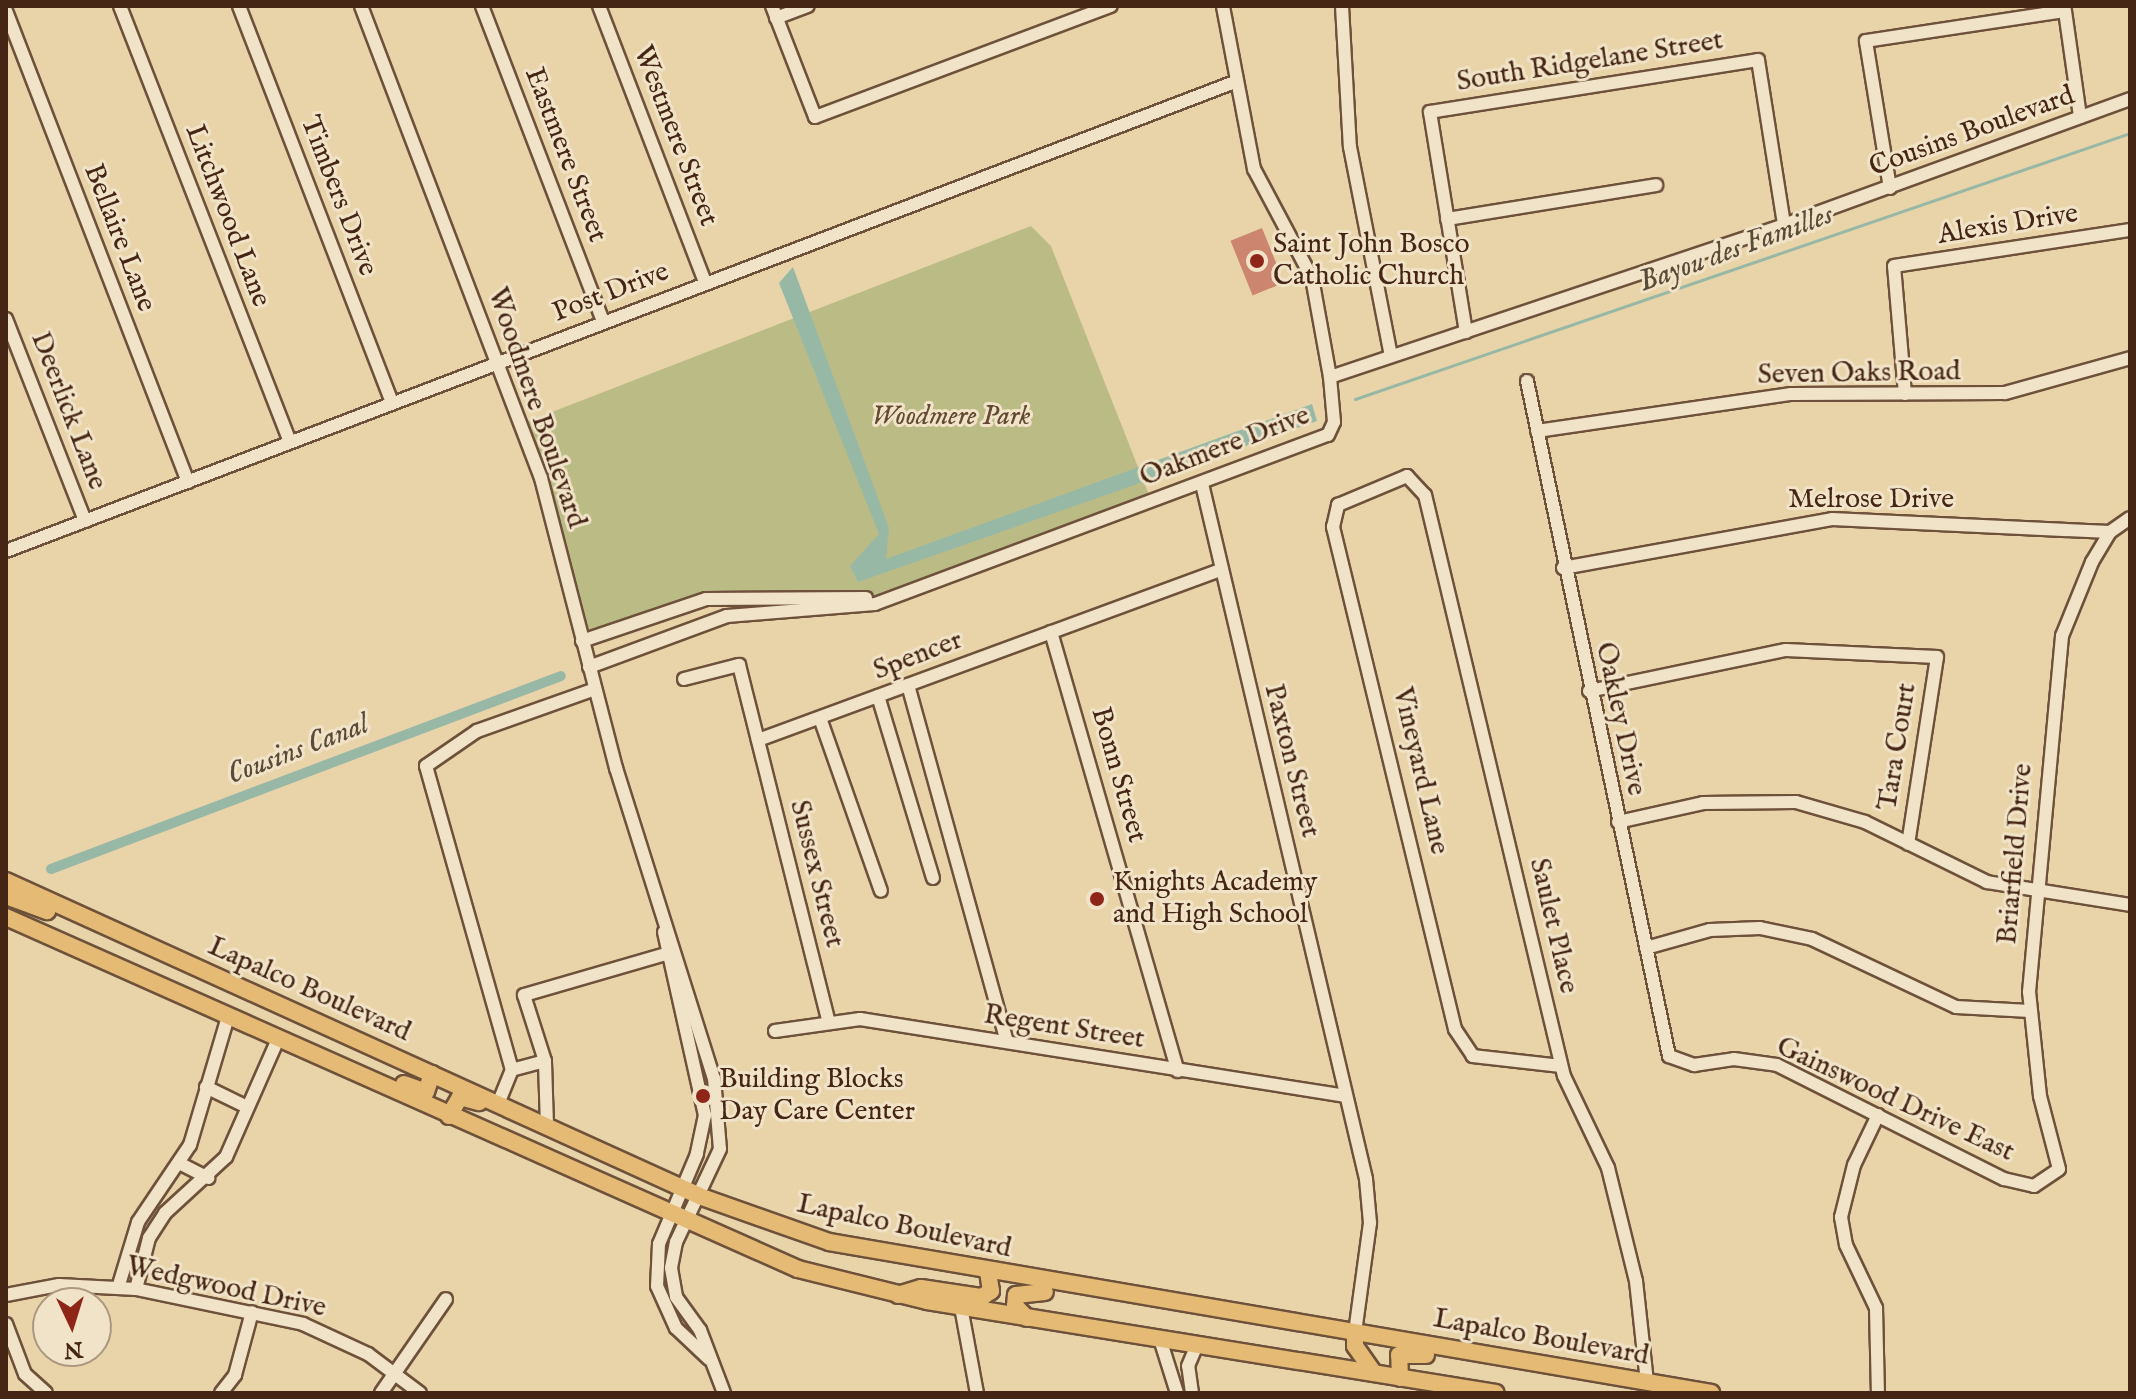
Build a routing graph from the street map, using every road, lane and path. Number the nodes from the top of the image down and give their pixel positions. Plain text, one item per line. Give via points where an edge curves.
1 (120, 6) edge
2 (239, 6) edge
3 (361, 6) edge
4 (482, 6) edge
5 (599, 6) edge
6 (808, 6) edge
7 (1111, 6) edge
8 (1223, 6) edge
9 (1342, 6) edge
10 (6, 11) edge
11 (774, 12) edge
12 (1235, 82) junction
13 (2130, 99) edge
14 (2080, 117) junction
15 (1656, 185) dead end
16 (1890, 188) junction
17 (1447, 219) junction
18 (1784, 225) junction
19 (2130, 230) edge
20 (705, 282) junction
21 (6, 319) edge
22 (603, 322) junction
23 (1466, 332) junction
24 (1391, 356) junction
25 (2130, 358) edge
26 (498, 362) junction
27 (1330, 377) junction
28 (1527, 381) dead end
29 (1905, 394) junction
30 (392, 403) junction
31 (1537, 431) junction
32 (290, 442) junction
33 (188, 482) junction
34 (1202, 484) junction
35 (1338, 505) joint
36 (2130, 518) edge
37 (85, 521) junction
38 (2110, 532) junction
39 (6, 551) edge
40 (1563, 568) junction
41 (1220, 570) junction
42 (897, 595) junction
43 (680, 606) junction
44 (680, 632) junction
45 (1051, 632) junction
46 (582, 641) junction
47 (589, 667) junction
48 (684, 679) dead end
49 (908, 685) junction
50 (595, 689) junction
51 (1589, 691) junction
52 (878, 696) junction
53 (820, 718) junction
54 (758, 740) junction
55 (1618, 822) junction
56 (1908, 844) junction
57 (933, 878) dead end
58 (6, 881) edge
59 (881, 891) dead end
60 (2033, 891) junction
61 (6, 896) edge
62 (2130, 905) edge
63 (6, 917) edge
64 (96, 922) junction
65 (144, 947) junction
66 (1646, 948) junction
67 (78, 949) junction
68 (671, 952) junction
69 (2030, 1011) junction
70 (228, 1017) junction
71 (828, 1020) junction
72 (775, 1031) dead end
73 (278, 1039) junction
74 (1007, 1042) junction
75 (327, 1061) junction
76 (545, 1061) junction
77 (1676, 1063) joint
78 (1561, 1066) junction
79 (512, 1070) junction
80 (1178, 1071) junction
81 (432, 1074) junction
82 (206, 1087) junction
83 (1346, 1096) junction
84 (498, 1104) junction
85 (247, 1107) junction
86 (1878, 1115) junction
87 (449, 1116) junction
88 (547, 1126) junction
89 (580, 1141) junction
90 (179, 1163) junction
91 (208, 1178) junction
92 (2046, 1183) joint
93 (683, 1188) junction
94 (702, 1197) junction
95 (143, 1213) junction
96 (678, 1218) junction
97 (159, 1222) junction
98 (988, 1273) junction
99 (118, 1288) junction
100 (136, 1289) junction
101 (1094, 1291) junction
102 (6, 1295) edge
103 (896, 1295) junction
104 (446, 1299) dead end
105 (961, 1307) junction
106 (252, 1312) junction
107 (1027, 1318) junction
108 (6, 1324) edge
109 (1355, 1333) junction
110 (1160, 1339) junction
111 (1197, 1345) junction
112 (1470, 1352) junction
113 (397, 1372) junction
114 (1374, 1373) junction
115 (1605, 1375) junction
116 (1401, 1385) edge
117 (1650, 1386) edge
118 (1424, 1388) edge
119 (46, 1393) edge
120 (221, 1393) edge
121 (381, 1393) edge
122 (420, 1393) edge
123 (724, 1393) edge
124 (977, 1393) edge
125 (1177, 1393) edge
126 (1192, 1393) edge
127 (1496, 1393) edge
128 (1603, 1393) edge
129 (1711, 1393) edge
130 (1878, 1393) edge

1 - 32 street, Litchwood Lane
2 - 30 street, Timbers Drive
3 - 26 street, Woodmere Boulevard
4 - 22 street, Eastmere Street
5 - 20 street, Westmere Street
6 - 11 street
7 - 11 street via 815,117
8 - 12 street, Oakmere Drive
9 - 24 street via 1350,147
10 - 33 street, Bellaire Lane
12 - 20 street, Post Drive
12 - 27 street, Oakmere Drive via 1256,173 1306,259
13 - 14 street, Cousins Boulevard
14 - 16 street, Cousins Boulevard
14 - 16 street via 2065,11 1866,41
15 - 17 street
16 - 18 street, Cousins Boulevard
17 - 18 street, South Ridgelane Street via 1430,112 1758,60
17 - 23 street
18 - 23 street, Cousins Boulevard
19 - 29 street, Alexis Drive via 1894,266
20 - 22 street, Post Drive
21 - 37 street, Deerlick Lane
22 - 26 street, Post Drive
23 - 24 street, Cousins Boulevard
24 - 27 street, Cousins Boulevard
25 - 29 street, Seven Oaks Road via 2005,393
26 - 30 street, Post Drive
26 - 46 street, Woodmere Boulevard via 541,478
27 - 34 street, Oakmere Drive via 1334,422 1328,435
28 - 31 street, Oakley Drive
29 - 31 street, Seven Oaks Road via 1791,394
30 - 32 street, Post Drive
31 - 40 street, Oakley Drive
32 - 33 street, Post Drive
33 - 37 street, Post Drive
34 - 41 street, Paxton Street
34 - 42 street, Oakmere Drive
35 - 78 street, Vineyard Lane via 1333,527 1463,1048 1473,1056
35 - 78 street, Saulet Place via 1363,490 1416,478
36 - 38 street
37 - 39 street, Post Drive
38 - 40 street, Melrose Drive via 1832,519
38 - 60 street, Briarfield Drive via 2079,585 2062,636
40 - 51 street, Oakley Drive
41 - 45 street, Spencer
41 - 83 street, Paxton Street
42 - 43 street, Oakmere Drive via 739,595
42 - 44 street, Oakmere Drive via 862,607 748,613
43 - 44 street via 670,624
43 - 46 street, Oakmere Drive
44 - 47 street, Oakmere Drive
45 - 49 street, Spencer
45 - 80 street, Bonn Street
46 - 47 street, Woodmere Boulevard
47 - 50 street, Woodmere Boulevard
48 - 54 street via 739,665
49 - 52 street, Spencer
49 - 74 street
50 - 68 street, Woodmere Boulevard
50 - 79 street via 477,731 426,766
51 - 55 street, Oakley Drive
51 - 56 street, Tara Court via 1786,650 1937,657
52 - 53 street, Spencer
52 - 57 street
53 - 54 street, Spencer
53 - 59 street
54 - 71 street, Sussex Street
55 - 56 street via 1755,798 1865,822
55 - 66 street, Oakley Drive
56 - 60 street via 1987,882
58 - 64 main road, Lapalco Boulevard
60 - 62 street
60 - 69 street, Briarfield Drive
61 - 64 main road
63 - 67 main road, Lapalco Boulevard
64 - 65 main road, Lapalco Boulevard
65 - 67 main road via 134,964
65 - 81 main road, Lapalco Boulevard
66 - 69 street via 1710,930 1760,928 1812,939 1956,1007
66 - 77 street, Oakley Drive
67 - 70 main road, Lapalco Boulevard
68 - 76 street via 524,995
68 - 93 street, Woodmere Boulevard via 705,1104 702,1141
68 - 94 street, Woodmere Boulevard via 722,1115 720,1149
69 - 92 street, Briarfield Drive via 2040,1096 2059,1161
70 - 73 main road, Lapalco Boulevard
70 - 82 street
71 - 72 street, Regent Street
71 - 74 street, Regent Street
73 - 75 main road, Lapalco Boulevard
73 - 85 street
74 - 80 street, Regent Street
75 - 81 main road via 360,1064 426,1092
75 - 87 main road, Lapalco Boulevard
76 - 79 street
76 - 88 street
77 - 86 street, Gainswood Drive East via 1777,1065
78 - 117 street, Saulet Place via 1608,1168 1636,1281
79 - 84 street
80 - 83 street, Regent Street
81 - 84 main road, Lapalco Boulevard
82 - 85 street
82 - 90 street
83 - 109 street, Paxton Street via 1370,1223
84 - 88 main road, Lapalco Boulevard
85 - 91 street
86 - 92 street, Gainswood Drive East via 2004,1179
86 - 130 street via 1841,1217 1846,1245 1876,1308
87 - 89 main road via 453,1101 469,1097
87 - 96 main road, Lapalco Boulevard
88 - 89 main road, Lapalco Boulevard
89 - 93 main road, Lapalco Boulevard
90 - 91 street
90 - 95 street
91 - 97 street
93 - 94 main road, Lapalco Boulevard
93 - 96 street, Woodmere Boulevard
94 - 96 street, Woodmere Boulevard
94 - 98 main road, Lapalco Boulevard via 829,1242
95 - 97 street
95 - 99 street
96 - 103 main road, Lapalco Boulevard via 798,1269
96 - 123 street via 655,1263 659,1298 676,1328 709,1359
97 - 100 street
98 - 101 main road, Lapalco Boulevard
98 - 103 main road via 992,1286 982,1297 921,1288
99 - 100 street, Wedgwood Drive
99 - 102 street, Wedgwood Drive via 59,1285
100 - 106 street, Wedgwood Drive
101 - 107 main road via 1021,1291 1015,1306
101 - 109 main road, Lapalco Boulevard
103 - 105 main road, Lapalco Boulevard
104 - 113 street
105 - 107 main road, Lapalco Boulevard
105 - 124 street
106 - 113 street, Wedgwood Drive via 340,1339
106 - 120 street via 235,1375
107 - 110 main road, Lapalco Boulevard
108 - 119 street via 25,1374
109 - 112 main road, Lapalco Boulevard
109 - 114 main road via 1355,1346
110 - 111 main road, Lapalco Boulevard
110 - 125 street
111 - 114 main road, Lapalco Boulevard
111 - 126 street via 1188,1366
112 - 115 main road, Lapalco Boulevard
112 - 116 main road via 1449,1359 1404,1353
113 - 121 street
113 - 122 street, Wedgwood Drive
114 - 116 main road, Lapalco Boulevard
115 - 117 main road, Lapalco Boulevard
115 - 128 main road
116 - 118 main road, Lapalco Boulevard
117 - 129 main road, Lapalco Boulevard
118 - 127 main road, Lapalco Boulevard

